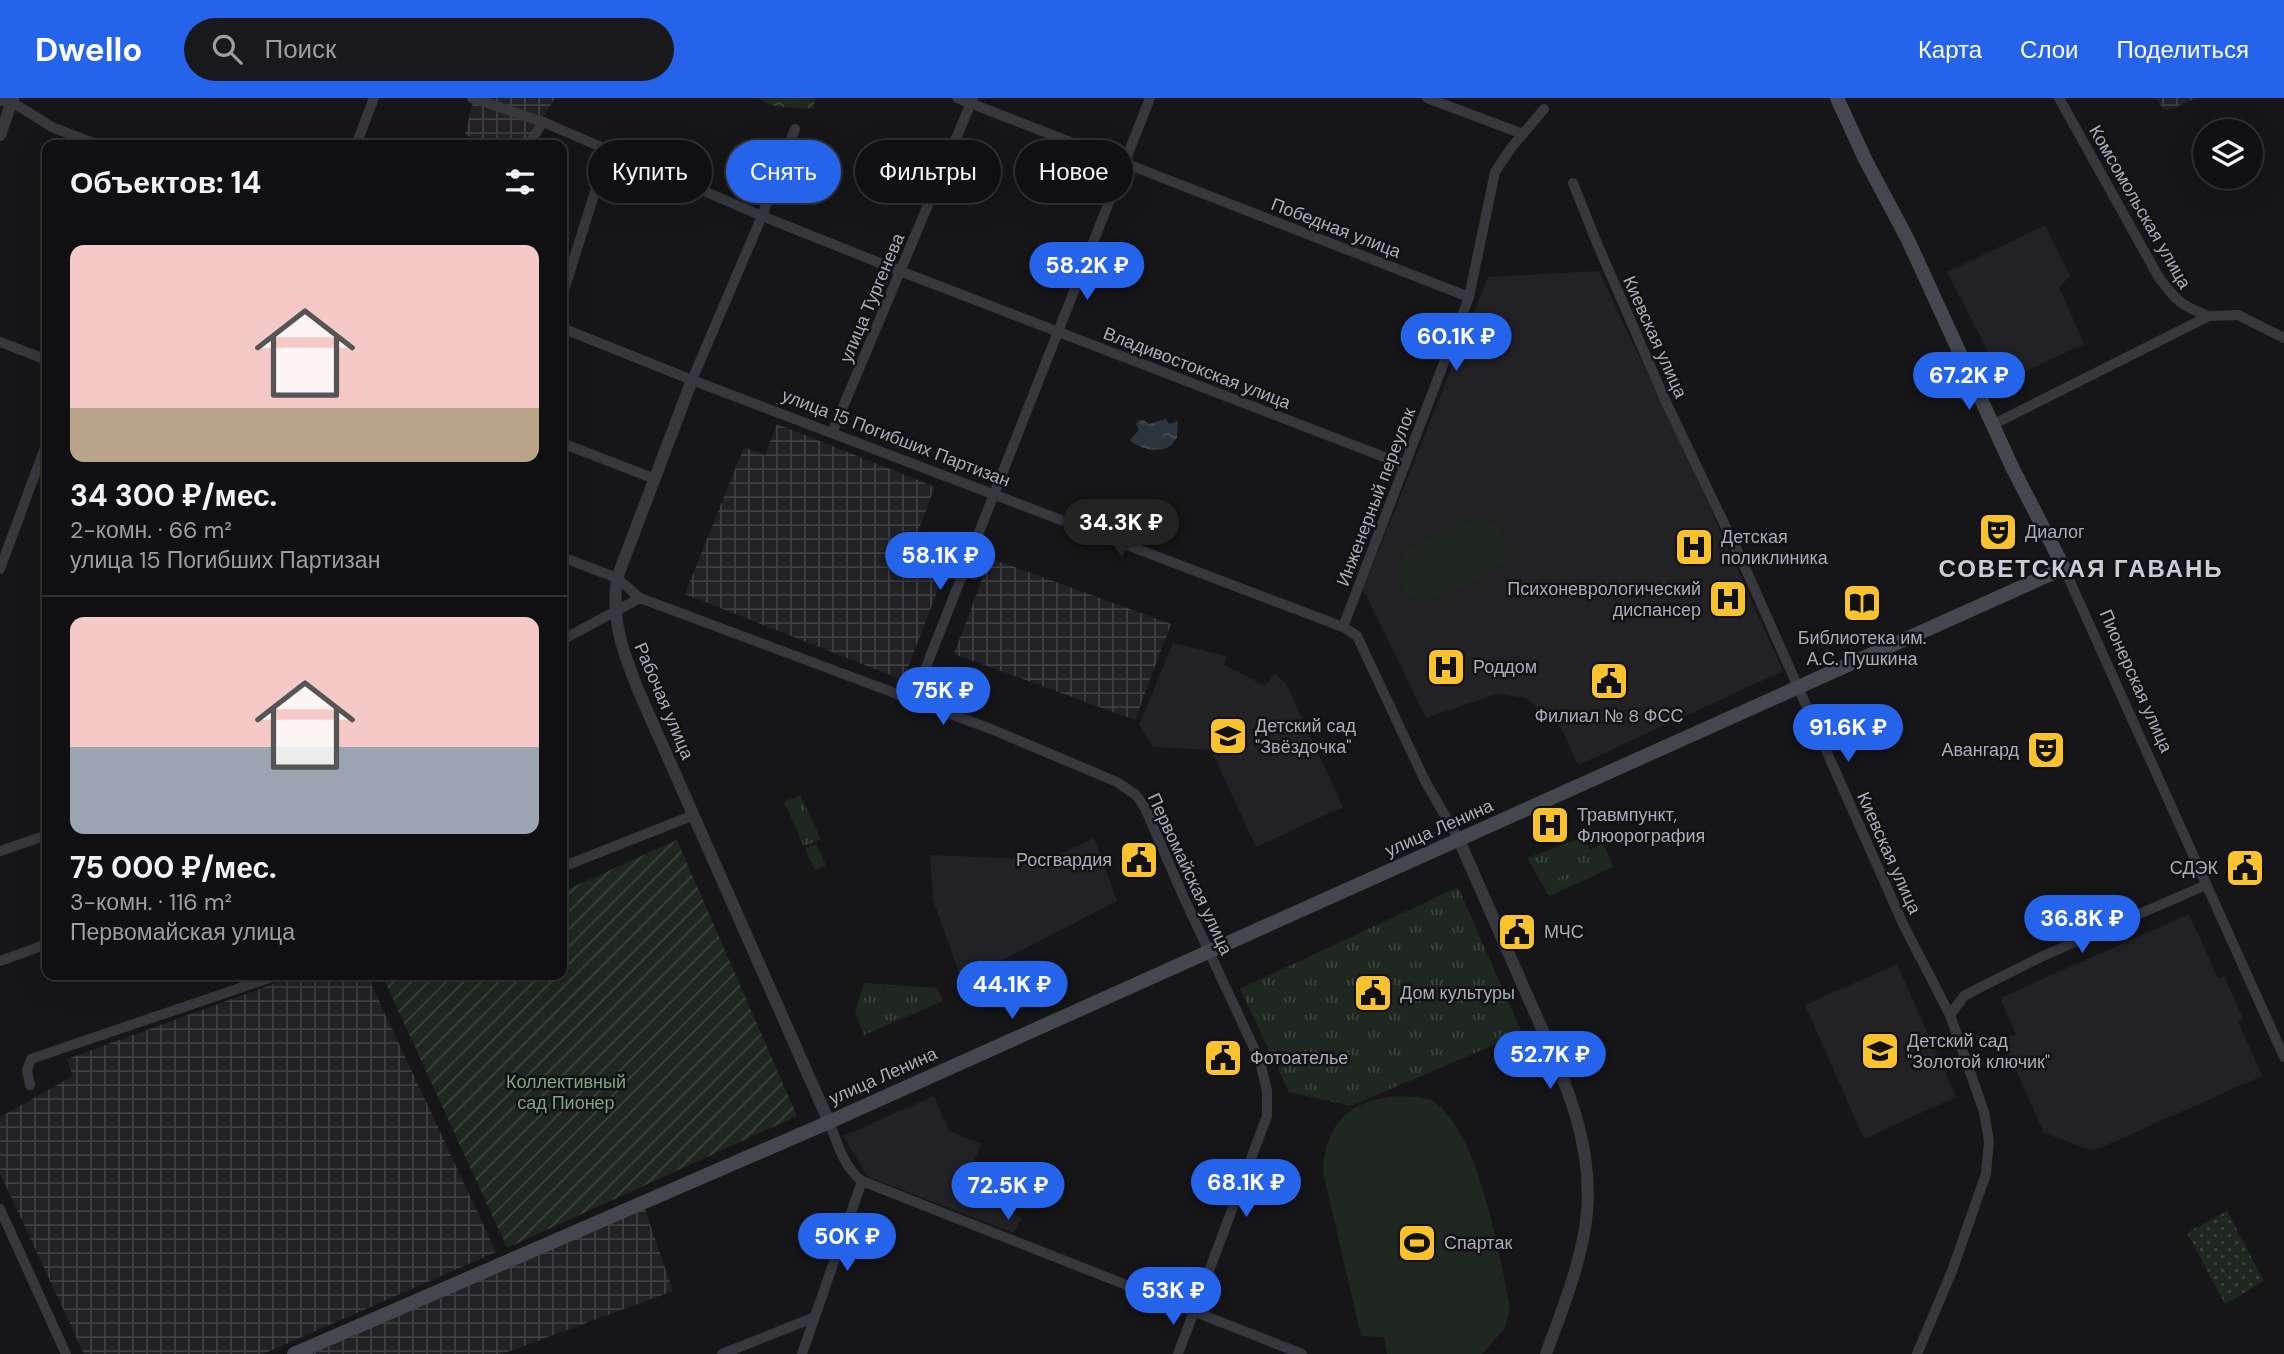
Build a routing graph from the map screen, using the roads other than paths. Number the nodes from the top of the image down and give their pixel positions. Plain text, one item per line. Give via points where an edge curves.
1 (374, 98) edge
2 (472, 98) edge
3 (957, 98) edge
4 (1150, 98) edge
5 (1427, 98) edge
6 (1838, 98) edge
7 (2059, 98) edge
8 (8, 100) edge
9 (972, 101) edge
10 (1544, 109) dead end
11 (542, 122) junction
12 (794, 129) dead end
13 (1523, 134) junction
14 (0, 135) edge
15 (85, 140) edge
16 (358, 140) edge
17 (531, 140) edge
18 (1068, 140) edge
19 (1133, 140) edge
20 (588, 142) edge
21 (1133, 166) edge
22 (1573, 183) dead end
23 (712, 195) edge
24 (591, 203) edge
25 (1109, 203) edge
26 (762, 216) junction
27 (900, 271) junction
28 (567, 281) edge
29 (1469, 297) junction
30 (2209, 316) junction
31 (567, 330) edge
32 (1059, 332) junction
33 (2284, 338) edge
34 (0, 342) edge
35 (42, 358) edge
36 (692, 380) junction
37 (1993, 424) junction
38 (832, 433) junction
39 (567, 445) edge
40 (42, 456) edge
41 (1405, 465) junction
42 (655, 479) junction
43 (996, 495) junction
44 (567, 559) edge
45 (2064, 568) junction
46 (0, 569) edge
47 (617, 578) junction
48 (640, 598) junction
49 (615, 611) junction
50 (1343, 627) junction
51 (567, 637) edge
52 (1798, 688) junction
53 (913, 700) junction
54 (694, 815) junction
55 (42, 837) edge
56 (1459, 840) junction
57 (0, 851) edge
58 (567, 865) edge
59 (2206, 885) junction
60 (42, 946) edge
61 (1209, 951) junction
62 (0, 961) edge
63 (263, 980) edge
64 (1950, 1016) junction
65 (2284, 1057) edge
66 (30, 1085) dead end
67 (828, 1122) junction
68 (862, 1181) junction
69 (0, 1209) edge
70 (1195, 1312) junction
71 (815, 1317) junction
72 (66, 1354) edge
73 (294, 1354) edge
74 (722, 1354) edge
75 (802, 1354) edge
76 (1178, 1354) edge
77 (1302, 1354) edge
78 (1546, 1354) edge
79 (1917, 1354) edge

1 - 16 street
2 - 11 street, Владивостокская улица
3 - 9 street, Победная улица
4 - 19 street
5 - 13 street
6 - 37 main road, Пионерская улица
7 - 30 street, Комсомольская улица via 2172,297
8 - 14 street
8 - 15 street via 52,127
9 - 18 street, Победная улица
9 - 27 street, улица Тургенева
10 - 13 street, Инженерный переулок
11 - 17 street
11 - 20 street, Владивостокская улица
12 - 26 street, Рабочая улица
13 - 29 street, Инженерный переулок via 1495,172
21 - 29 street, Победная улица
22 - 52 street, Киевская улица via 1665,400
23 - 26 street, Владивостокская улица
24 - 28 street
25 - 32 street
26 - 27 street, Владивостокская улица
26 - 36 street, Рабочая улица
27 - 32 street, Владивостокская улица
27 - 38 street, улица Тургенева
29 - 41 street, Инженерный переулок
30 - 33 street via 2238,314
30 - 37 street
31 - 36 street, улица 15 Погибших Партизан
32 - 41 street, Владивостокская улица
32 - 43 street
34 - 35 street
36 - 38 street, улица 15 Погибших Партизан
36 - 42 street, Рабочая улица
37 - 45 main road, Пионерская улица
38 - 43 street, улица 15 Погибших Партизан
39 - 42 street
40 - 46 street
41 - 50 street, Инженерный переулок
42 - 47 street, Рабочая улица
43 - 50 street, улица 15 Погибших Партизан
43 - 53 street
44 - 47 street, Первомайская улица
45 - 52 main road, улица Ленина
45 - 59 street, Пионерская улица
47 - 48 street, Первомайская улица
47 - 49 street, Рабочая улица
48 - 49 street
48 - 53 street, Первомайская улица
49 - 51 street
49 - 54 street, Рабочая улица via 620,645
50 - 56 street, улица 15 Погибших Партизан via 1357,636 1425,781
52 - 56 main road, улица Ленина
52 - 64 street, Киевская улица via 1904,926
53 - 61 street, Первомайская улица via 1117,782 1136,795
54 - 58 street
54 - 67 street, Рабочая улица
55 - 57 street
56 - 61 main road, улица Ленина
56 - 78 street, улица 15 Погибших Партизан via 1565,1082 1582,1136 1588,1174 1583,1244
59 - 64 street via 1981,987 1964,996
59 - 65 street, Пионерская улица
60 - 62 street
61 - 67 main road, улица Ленина
61 - 70 street, Первомайская улица via 1260,1061 1267,1116
63 - 66 street via 31,1059 27,1070
64 - 79 street, Киевская улица via 1984,1112 1989,1141 1986,1174
67 - 68 street via 845,1160
67 - 73 main road, улица Ленина
68 - 70 street
68 - 71 street
69 - 72 street
70 - 76 street, Первомайская улица
70 - 77 street
71 - 74 street
71 - 75 street

